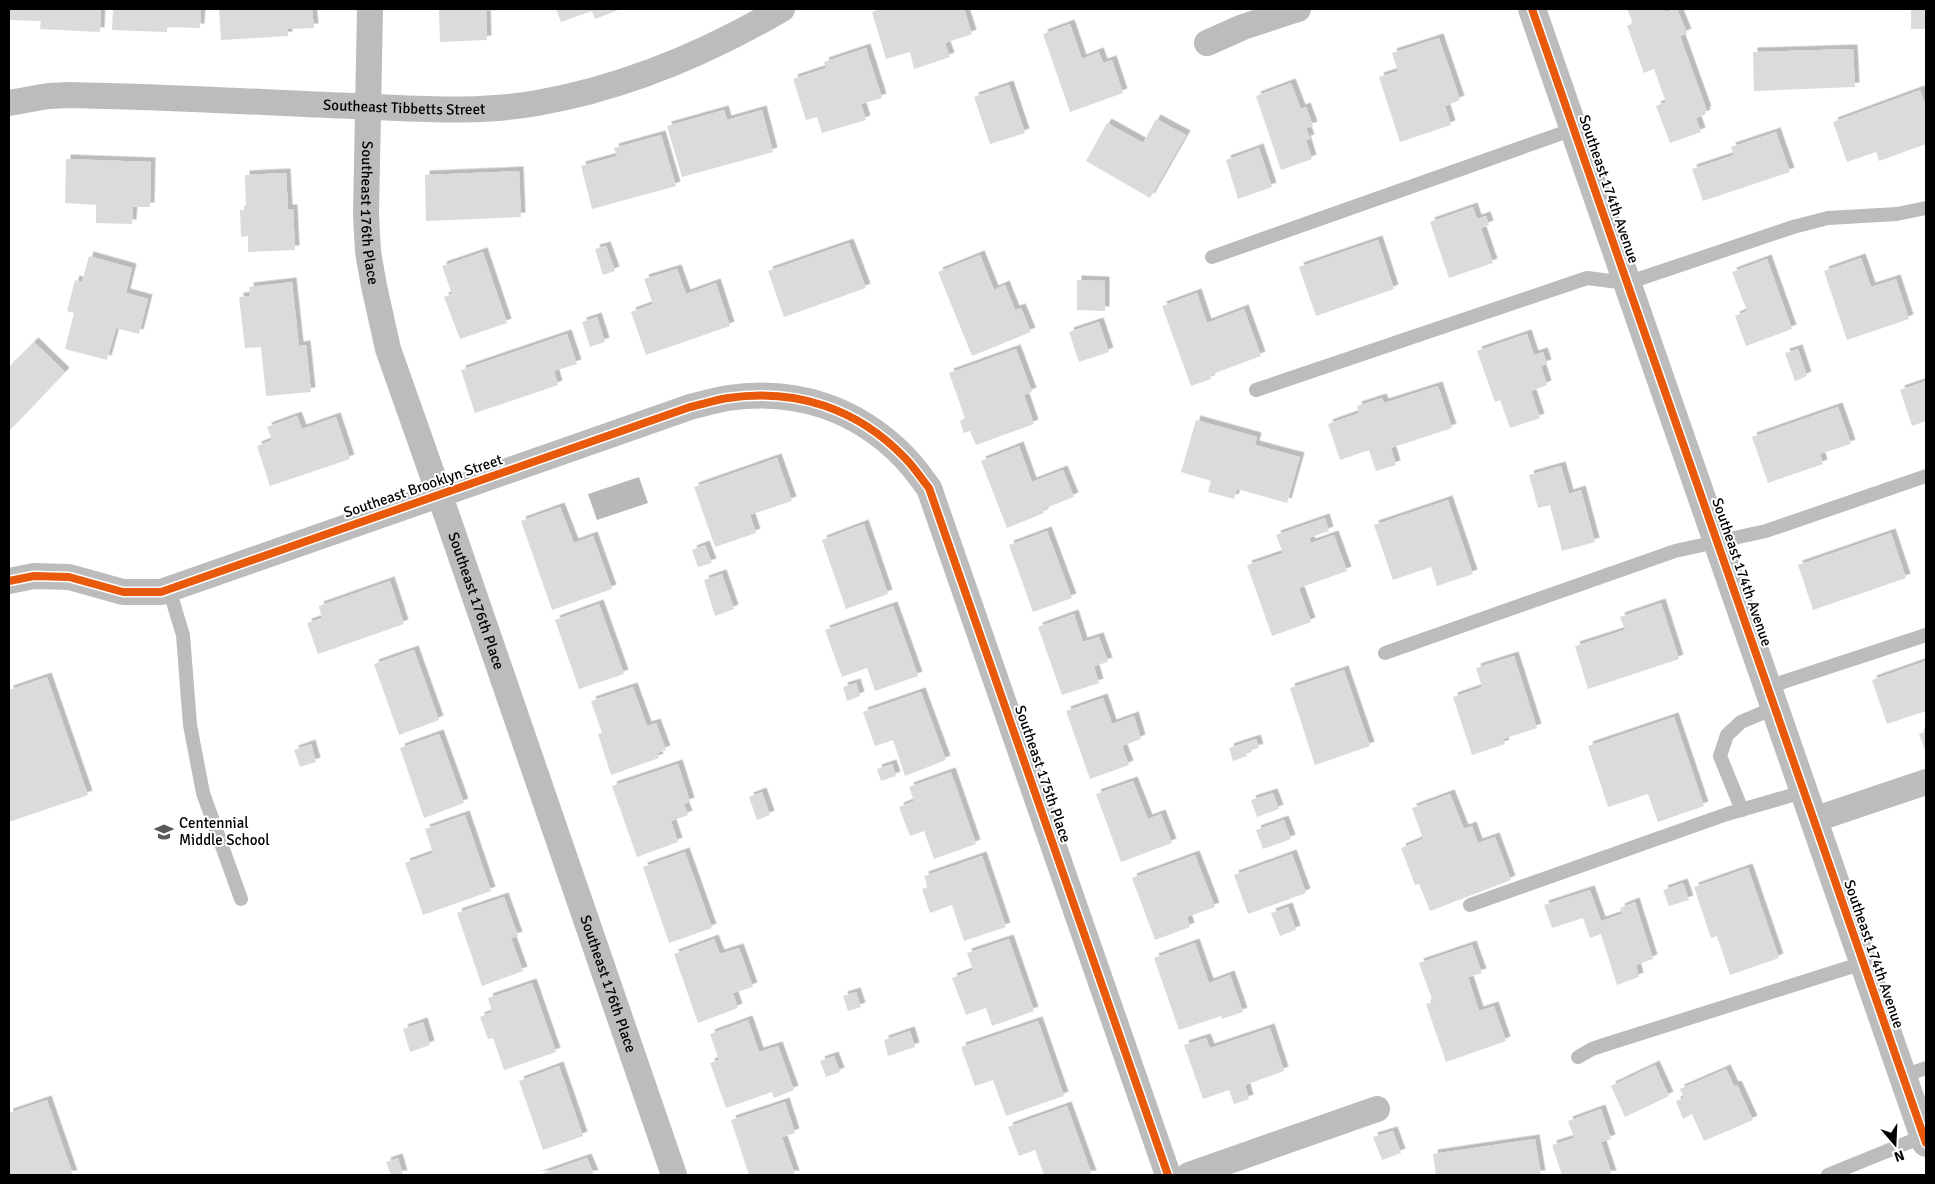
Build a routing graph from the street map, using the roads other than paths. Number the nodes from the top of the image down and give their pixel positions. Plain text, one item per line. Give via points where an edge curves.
1 (370, 9) edge
2 (782, 9) edge
3 (1298, 9) edge
4 (1532, 9) edge
5 (1207, 42) dead end
6 (9, 103) edge
7 (368, 106) junction
8 (1574, 129) junction
9 (1926, 208) edge
10 (1212, 257) dead end
11 (1627, 283) junction
12 (1256, 390) dead end
13 (846, 413) joint
14 (1926, 476) edge
15 (440, 494) junction
16 (1717, 541) junction
17 (9, 581) edge
18 (169, 589) junction
19 (1926, 635) edge
20 (1385, 653) dead end
21 (1771, 698) junction
22 (1926, 782) edge
23 (1803, 792) junction
24 (1742, 810) junction
25 (1813, 820) junction
26 (241, 900) dead end
27 (1470, 905) dead end
28 (1863, 963) junction
29 (1578, 1057) dead end
30 (1914, 1072) edge
31 (1376, 1109) dead end
32 (1925, 1140) edge
33 (674, 1175) edge
34 (1168, 1175) edge
35 (1189, 1175) edge
36 (1828, 1175) edge

1 - 7 street, Southeast 176th Place
2 - 7 street, Southeast Tibbetts Street via 709,49 627,82 591,92 536,104 490,107 425,109
3 - 5 street
4 - 8 street, Southeast 174th Avenue
6 - 7 street, Southeast Tibbetts Street via 48,96 70,96
7 - 15 street, Southeast 176th Place via 366,214 374,286 388,349
8 - 10 lane
8 - 11 street, Southeast 174th Avenue
9 - 11 lane via 1897,214 1828,218 1794,226
11 - 12 lane via 1587,278
11 - 16 street, Southeast 174th Avenue
13 - 15 street, Southeast Brooklyn Street via 808,400 767,396 728,398 690,407
13 - 34 street, Southeast 175th Place via 904,458 929,488
14 - 16 lane via 1766,531
15 - 18 street, Southeast Brooklyn Street
15 - 33 street, Southeast 176th Place
16 - 20 lane via 1675,551
16 - 21 street, Southeast 174th Avenue
17 - 18 street, Southeast Brooklyn Street via 34,576 69,577 122,592
18 - 26 lane via 183,635 190,725 203,793
19 - 21 lane
21 - 23 street, Southeast 174th Avenue
21 - 24 lane via 1727,735 1720,756
22 - 25 street
23 - 24 lane
23 - 25 street, Southeast 174th Avenue
24 - 27 lane
25 - 28 street, Southeast 174th Avenue
28 - 29 lane via 1607,1044
28 - 30 street, Southeast 174th Avenue
30 - 32 street, Southeast 174th Avenue
31 - 35 street
32 - 36 lane

